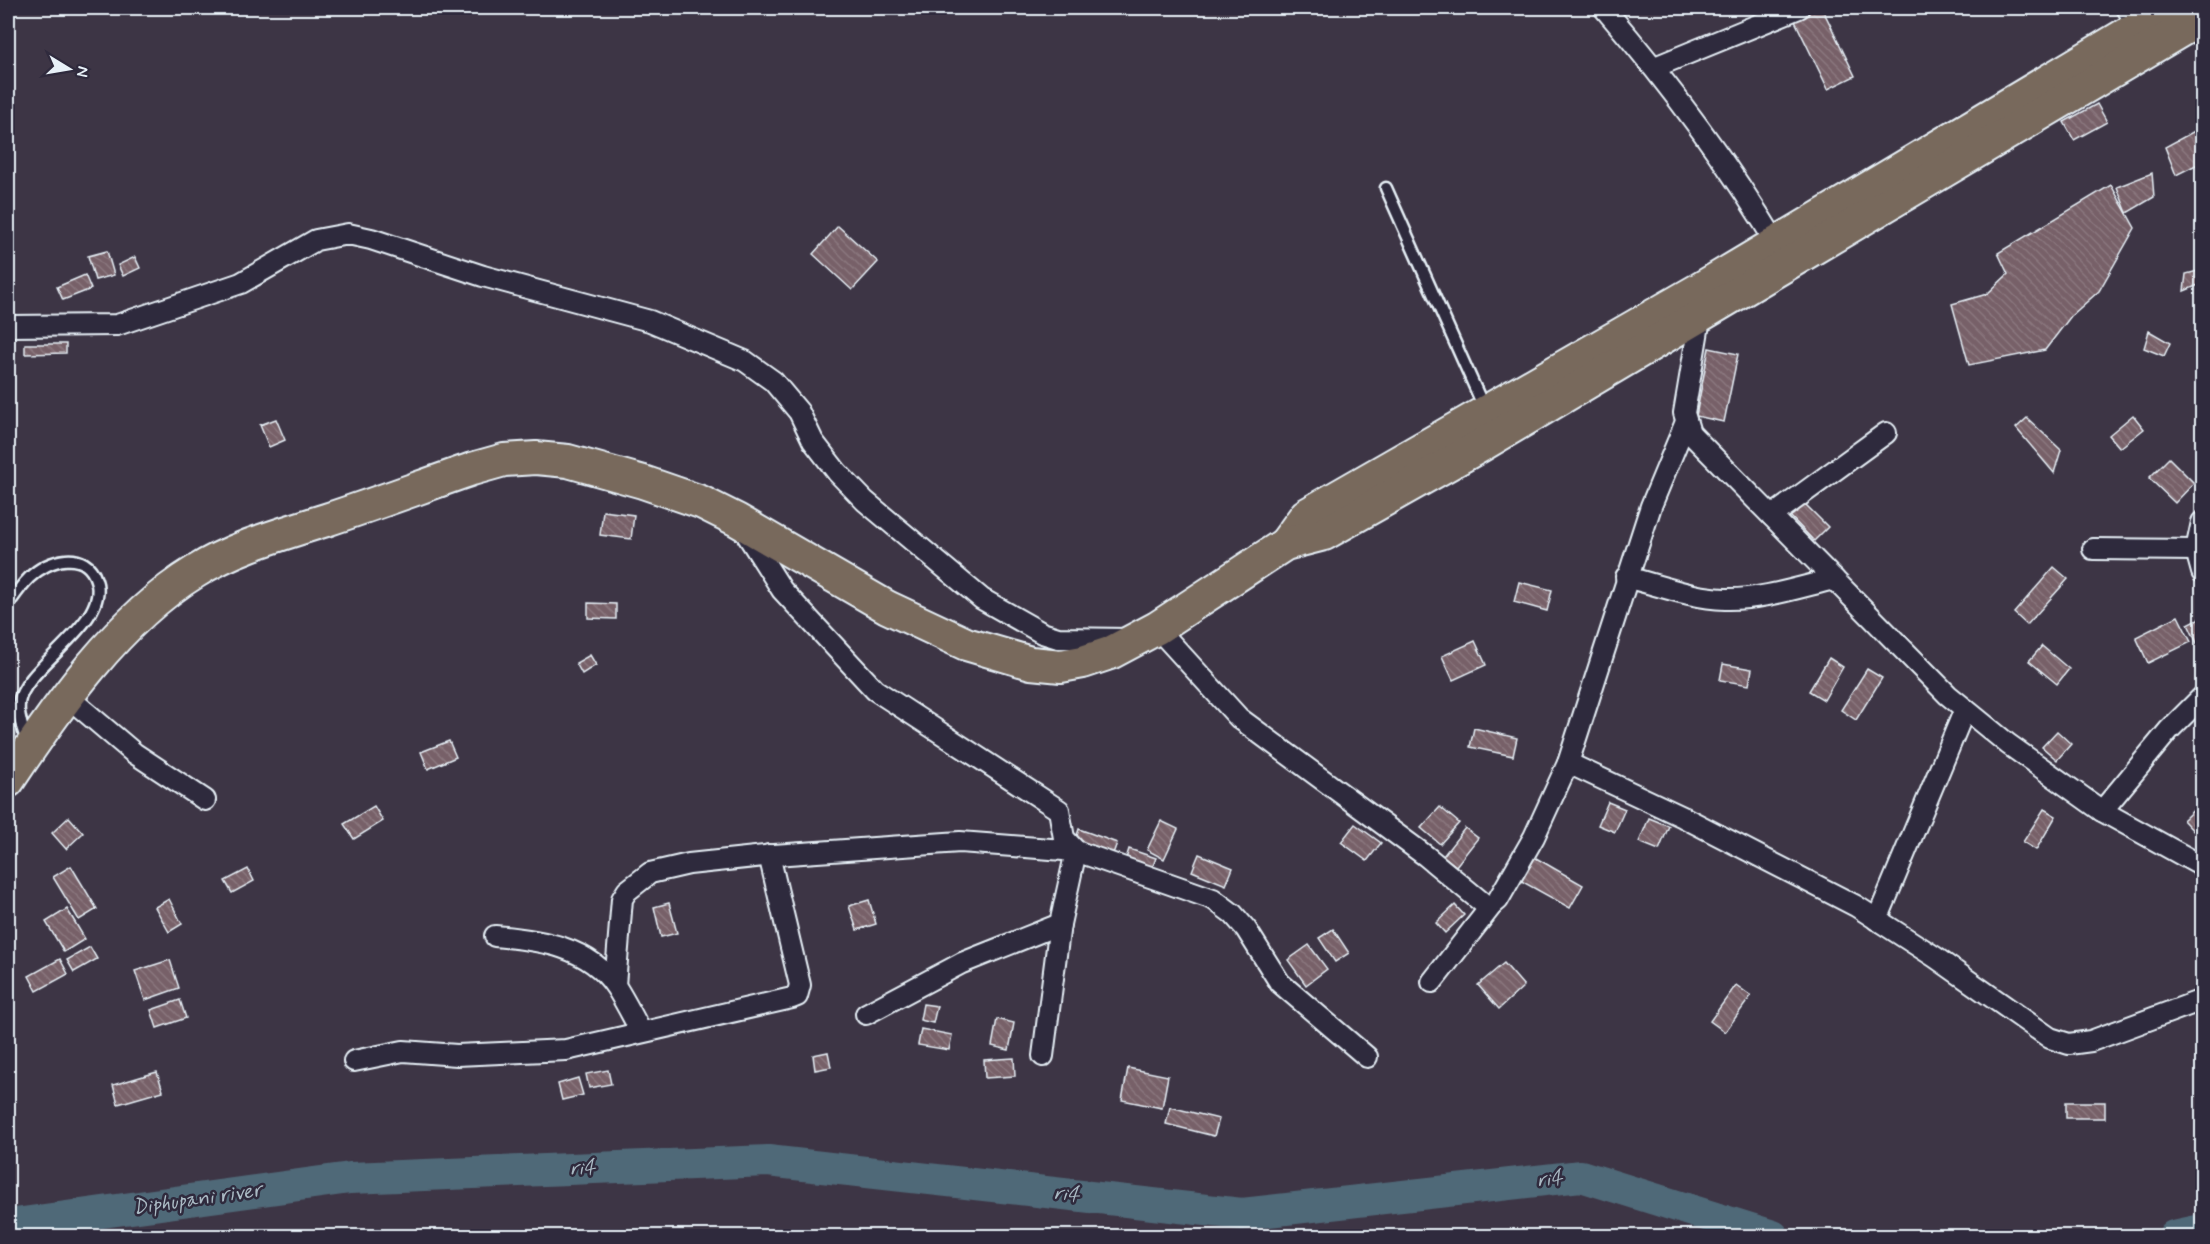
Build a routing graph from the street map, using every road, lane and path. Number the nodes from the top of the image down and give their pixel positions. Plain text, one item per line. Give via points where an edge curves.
1 (1604, 8) edge
2 (1800, 8) edge
3 (2170, 8) edge
4 (2133, 16) edge
5 (2202, 18) edge
6 (1655, 67) junction
7 (1386, 188) dead end
8 (1782, 253) junction
9 (1700, 318) junction
10 (8, 326) edge
11 (1486, 413) junction
12 (1685, 424) junction
13 (1886, 433) dead end
14 (1772, 516) junction
15 (737, 520) junction
16 (2202, 522) edge
17 (1286, 544) junction
18 (2093, 549) dead end
19 (2196, 550) junction
20 (2202, 572) edge
21 (1626, 577) junction
22 (1834, 579) junction
23 (12, 599) dead end
24 (1147, 634) junction
25 (69, 696) junction
26 (2202, 697) edge
27 (1965, 709) junction
28 (29, 750) junction
29 (1568, 763) junction
30 (8, 781) edge
31 (205, 800) dead end
32 (2102, 812) junction
33 (1076, 851) junction
34 (769, 855) junction
35 (2202, 866) edge
36 (1492, 905) junction
37 (1877, 920) junction
38 (1060, 924) junction
39 (495, 936) dead end
40 (1432, 982) dead end
41 (615, 985) junction
42 (2202, 1000) edge
43 (866, 1014) dead end
44 (641, 1032) junction
45 (1043, 1056) dead end
46 (1367, 1057) dead end
47 (354, 1061) dead end

1 - 6 street
2 - 6 street
3 - 4 main road
4 - 8 main road
5 - 8 main road
6 - 8 street via 1718,152
7 - 11 lane
8 - 9 main road
8 - 11 main road
9 - 12 street
9 - 17 main road via 1324,534
10 - 24 street via 117,325 241,284 316,240 348,234 371,239 483,276 650,321 745,361 773,381 799,412 813,441 865,501 982,599 1058,638
11 - 17 main road via 1306,515
12 - 14 street
12 - 21 street
13 - 14 street
14 - 22 street
15 - 24 main road via 887,607 1000,656 1061,666 1110,653
15 - 25 main road via 701,502 568,461 536,458 493,463 274,537 196,570 139,615
15 - 33 street via 782,590 875,690 1059,810 1064,838
16 - 19 street
17 - 24 main road
18 - 19 street
19 - 20 street
21 - 22 street via 1725,599 1764,595
21 - 29 street
22 - 27 street
23 - 28 lane via 39,570 64,560 85,562 98,585 98,597 83,623 21,693 18,710
24 - 36 street via 1239,718 1426,856 1484,904
25 - 28 main road
25 - 31 street via 125,747
26 - 32 street via 2169,730
27 - 32 street
27 - 37 street
28 - 30 main road
29 - 36 street via 1534,837
29 - 37 street via 1683,817
32 - 35 street
33 - 34 street via 960,842
33 - 38 street
33 - 46 street via 1213,899 1246,929 1280,983
34 - 41 street via 667,868 639,880 627,891 620,909
34 - 44 street via 800,985 797,996
36 - 40 street
37 - 42 street via 2050,1038 2069,1044 2091,1041
38 - 43 street via 962,963
38 - 45 street
39 - 41 street via 559,945 603,972
41 - 44 street
44 - 47 street via 566,1050 458,1055 403,1051

